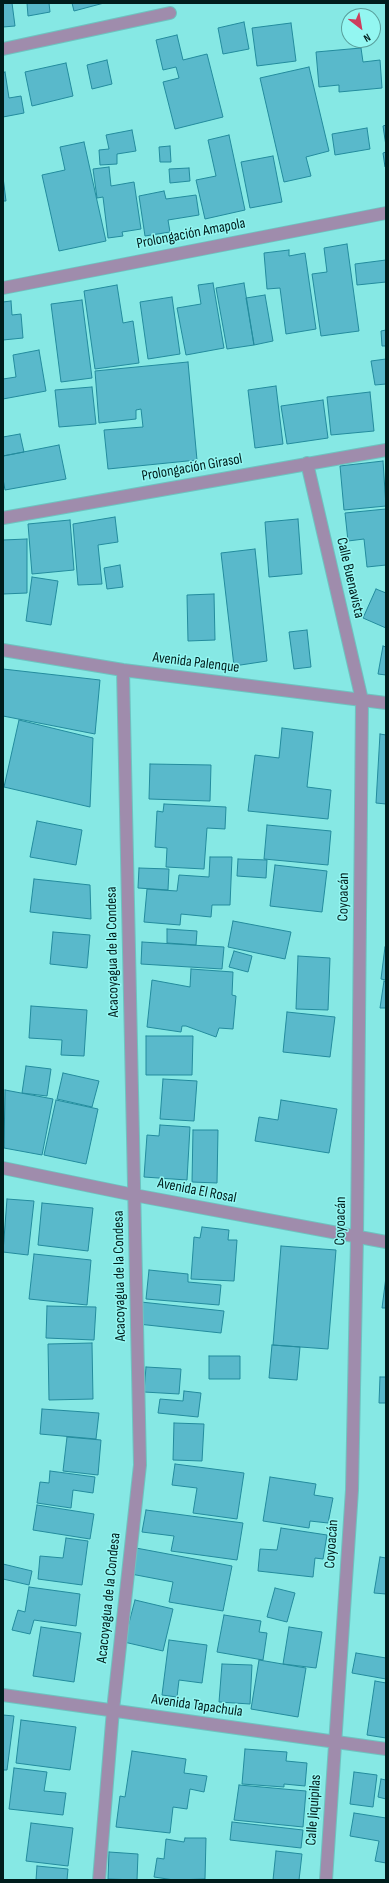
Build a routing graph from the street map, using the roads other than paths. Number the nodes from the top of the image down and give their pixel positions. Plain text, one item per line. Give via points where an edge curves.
1 (170, 13) dead end
2 (3, 49) edge
3 (386, 213) edge
4 (3, 288) edge
5 (386, 450) edge
6 (307, 463) junction
7 (3, 518) edge
8 (3, 650) edge
9 (123, 670) junction
10 (362, 700) junction
11 (386, 703) edge
12 (3, 1168) edge
13 (134, 1195) junction
14 (357, 1238) junction
15 (386, 1242) edge
16 (3, 1695) edge
17 (113, 1710) junction
18 (335, 1742) junction
19 (386, 1749) edge
20 (99, 1880) edge
21 (326, 1880) edge

1 - 2 street
3 - 4 street, Prolongación Amapola
5 - 6 street, Prolongación Girasol
6 - 7 street, Prolongación Girasol
6 - 10 street, Calle Buenavista
8 - 9 street, Avenida Palenque
9 - 10 street, Avenida Palenque
9 - 13 street, Acacoyagua de la Condesa
10 - 11 street, Avenida Palenque
10 - 14 street, Coyoacán
12 - 13 street, Avenida El Rosal
13 - 14 street, Avenida El Rosal
13 - 17 street, Acacoyagua de la Condesa via 140,1465
14 - 15 street, Avenida El Rosal
14 - 18 street, Coyoacán via 352,1490
16 - 17 street, Avenida Tapachula
17 - 18 street, Avenida Tapachula
17 - 20 street, Acacoyagua de la Condesa
18 - 19 street, Avenida Tapachula
18 - 21 street, Calle Jiquipilas

